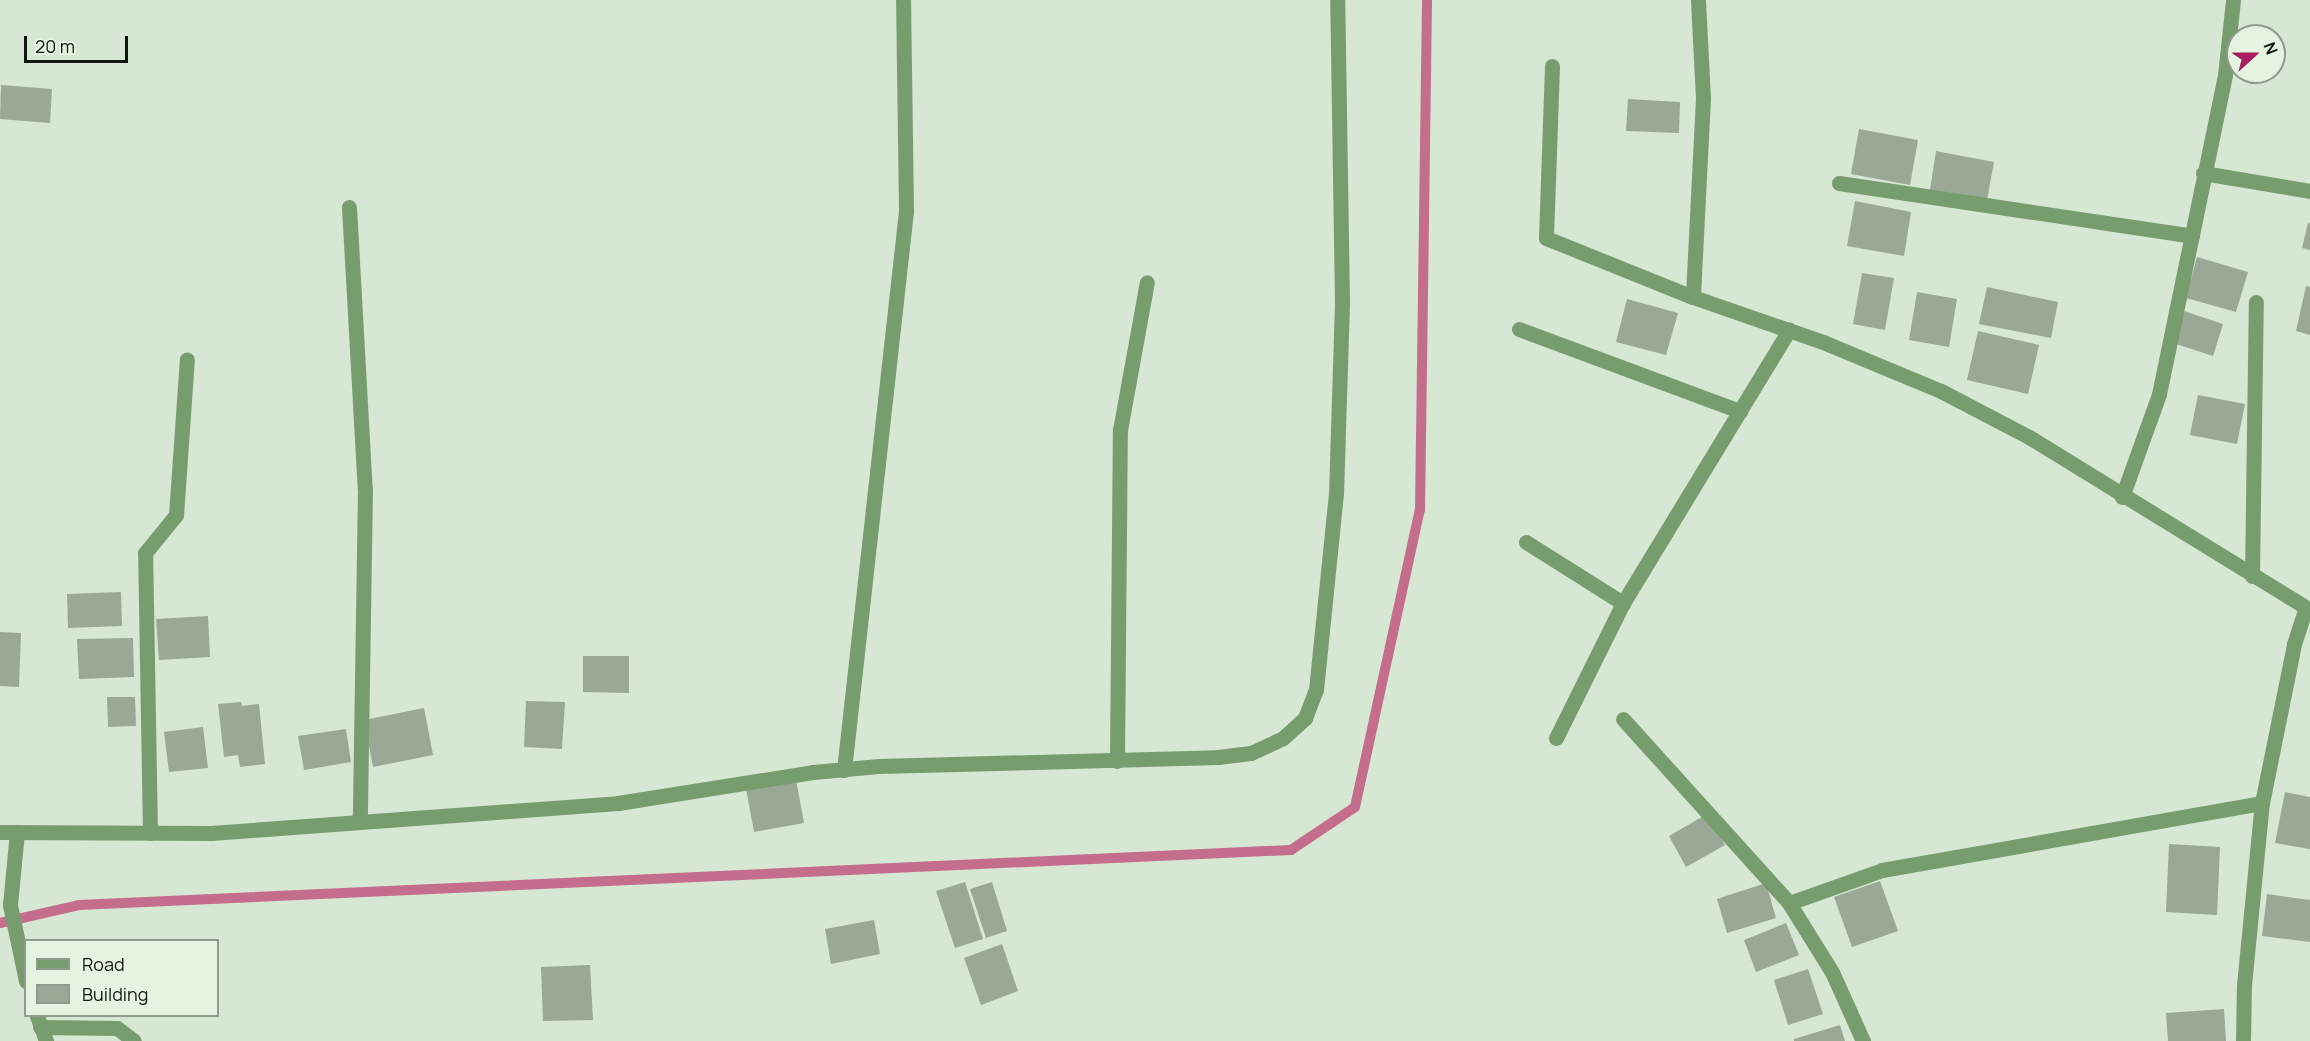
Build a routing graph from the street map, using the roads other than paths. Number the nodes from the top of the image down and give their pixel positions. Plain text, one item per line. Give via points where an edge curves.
1 (903, 0) edge
2 (1337, 0) edge
3 (1698, 0) edge
4 (2233, 0) edge
5 (1552, 66) dead end
6 (2204, 172) junction
7 (1839, 183) dead end
8 (2310, 191) edge
9 (350, 207) dead end
10 (2192, 236) junction
11 (1147, 282) dead end
12 (1693, 297) junction
13 (2256, 302) dead end
14 (1519, 329) dead end
15 (1789, 330) junction
16 (187, 359) dead end
17 (1740, 411) junction
18 (2122, 498) junction
19 (1526, 542) dead end
20 (2252, 576) junction
21 (1623, 603) junction
22 (2308, 609) edge
23 (1623, 719) dead end
24 (1556, 738) dead end
25 (1117, 761) junction
26 (844, 770) junction
27 (2262, 802) junction
28 (360, 821) junction
29 (0, 832) edge
30 (16, 832) junction
31 (150, 833) junction
32 (1789, 903) junction
33 (24, 975) edge
34 (41, 1028) edge
35 (134, 1041) edge
36 (1863, 1041) edge
37 (2243, 1041) edge

1 - 26 street via 906,211
2 - 25 street via 1340,390 1329,577 1316,690 1305,718 1283,738 1251,753
3 - 12 street via 1703,98
4 - 6 street via 2225,75
5 - 12 street via 1546,238
6 - 8 street
6 - 10 street
7 - 10 street
9 - 28 street via 365,489
10 - 18 street via 2159,394
11 - 25 street via 1120,430
12 - 15 street
13 - 20 street
14 - 17 street
15 - 17 street
15 - 18 street via 1951,396 2030,437
16 - 31 street via 176,515 145,553
17 - 21 street
18 - 20 street
19 - 21 street
20 - 22 street
21 - 24 street
22 - 27 street via 2294,644
23 - 32 street
25 - 26 street
26 - 28 street via 618,803
27 - 32 street via 1882,870
27 - 37 street via 2244,985
28 - 31 street via 211,833
29 - 30 street
30 - 31 street
30 - 33 street via 10,905
32 - 36 street via 1832,972
34 - 35 street via 117,1028

